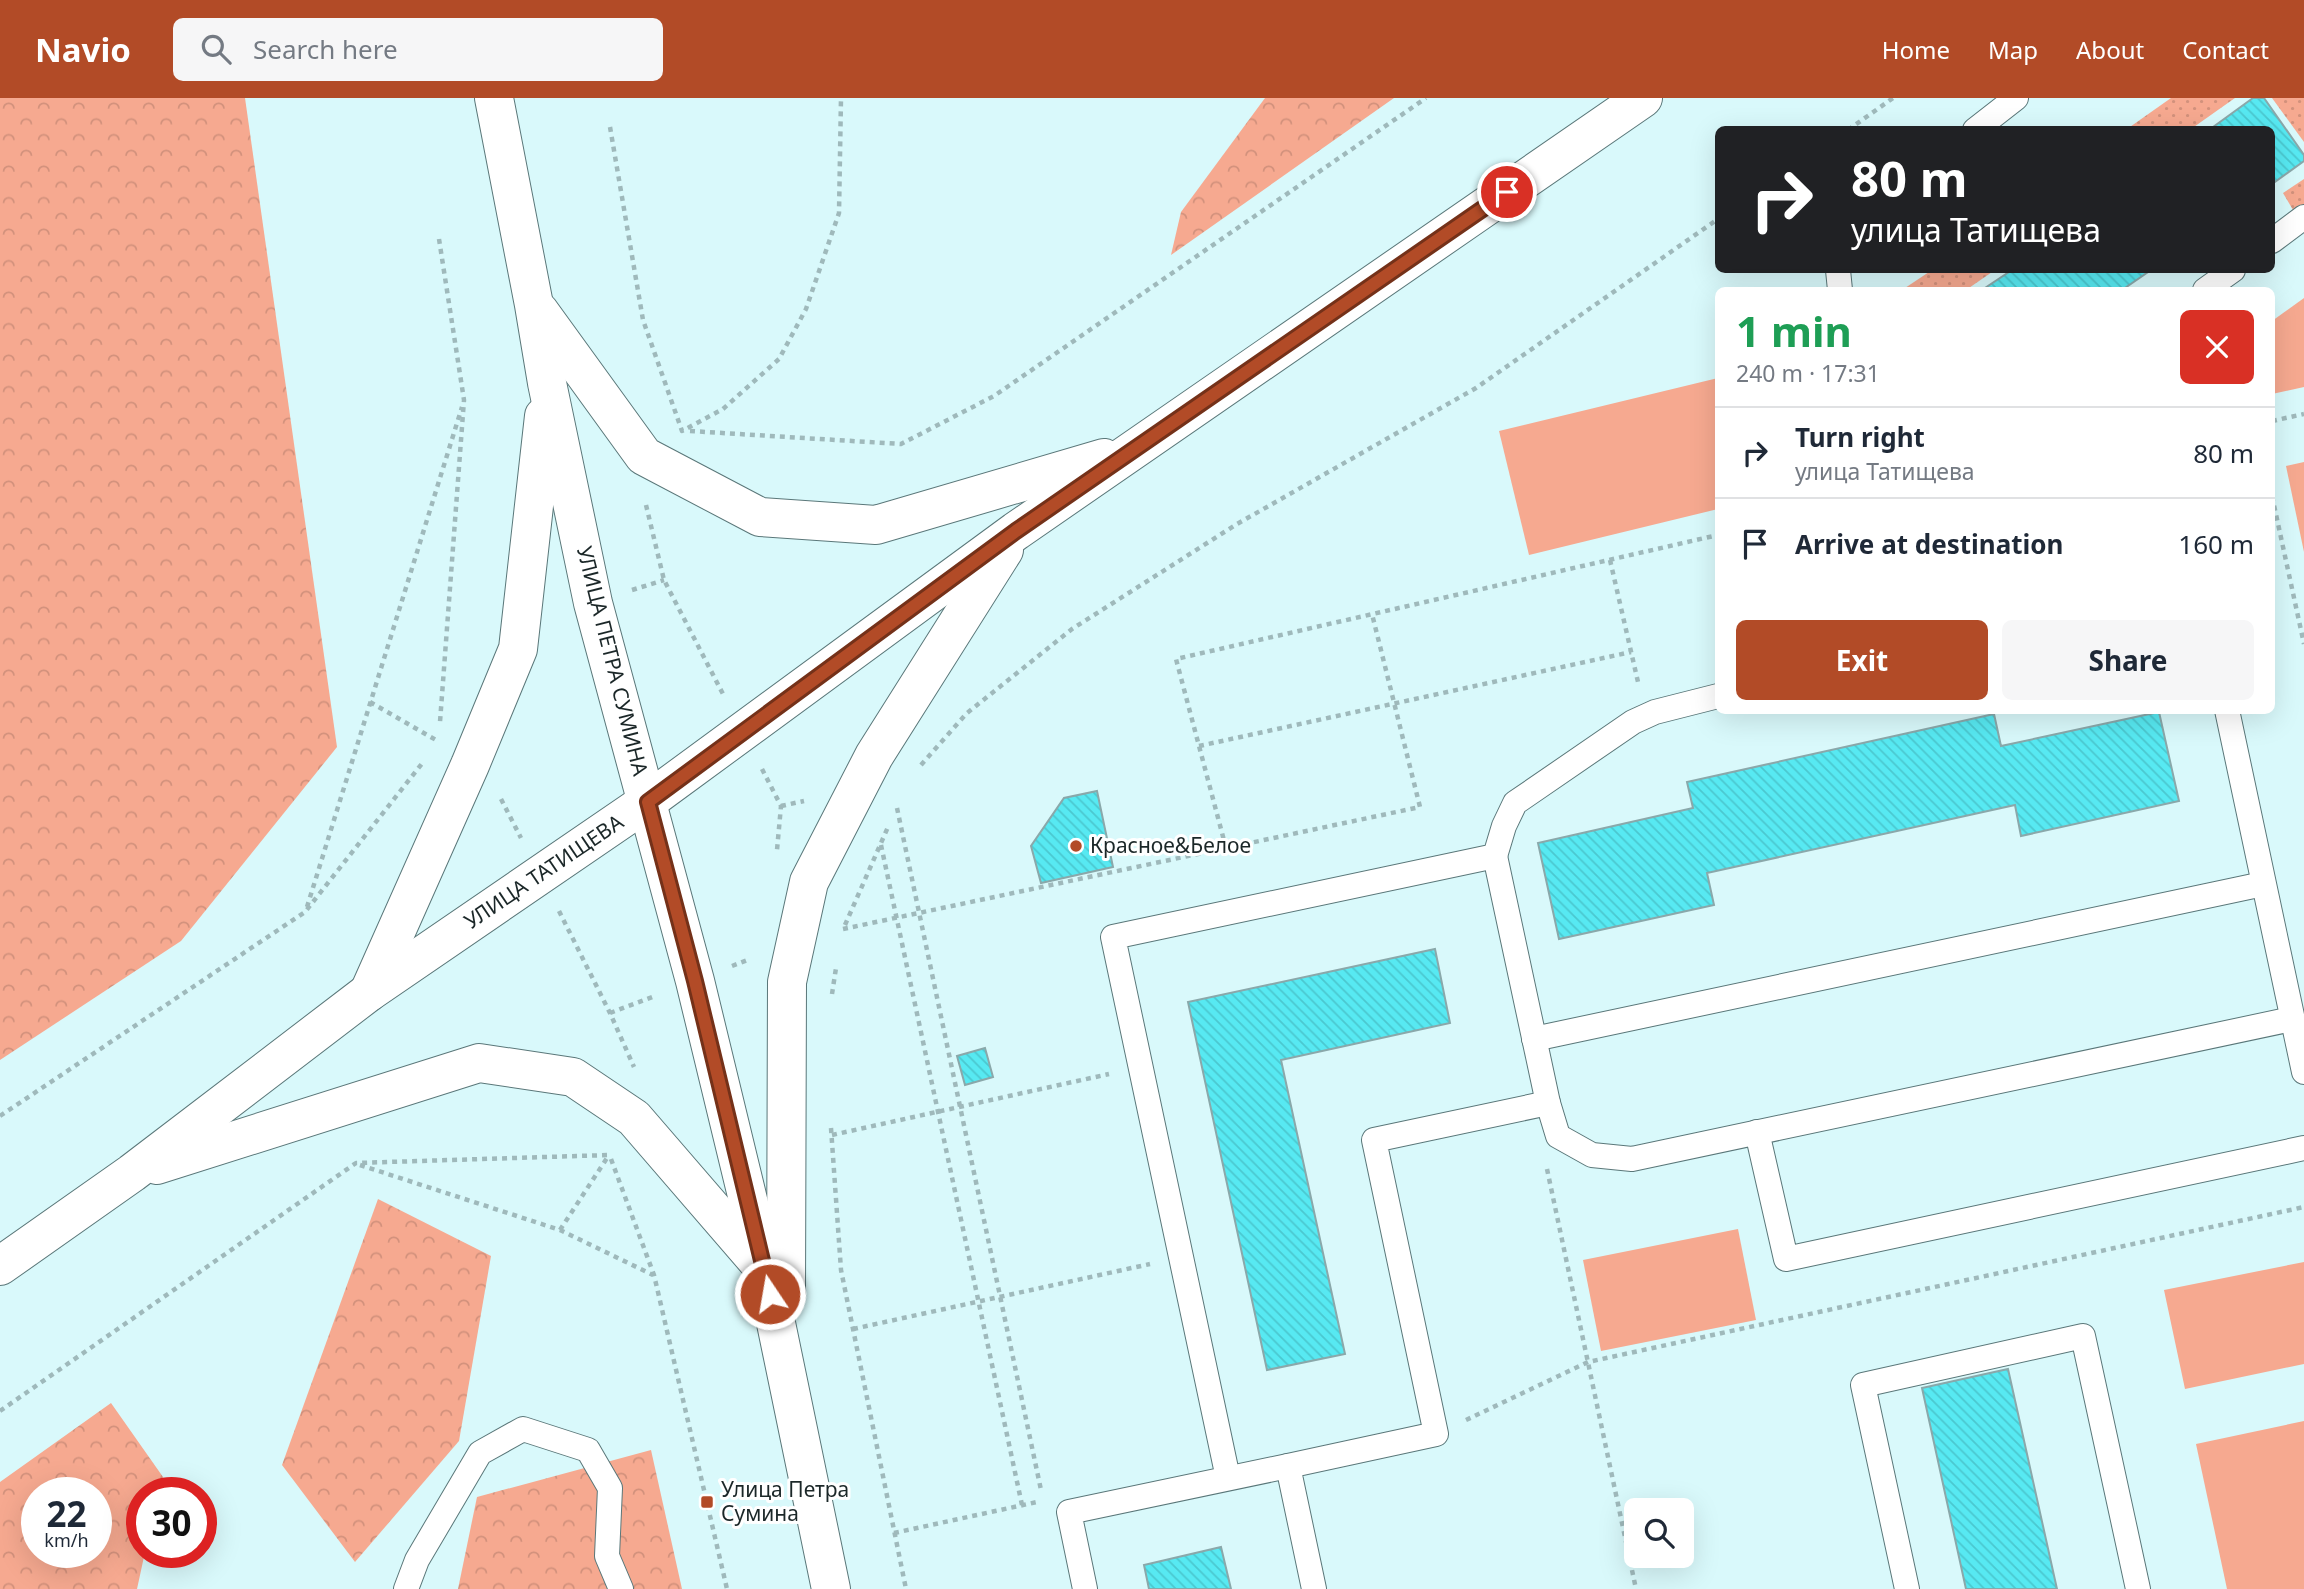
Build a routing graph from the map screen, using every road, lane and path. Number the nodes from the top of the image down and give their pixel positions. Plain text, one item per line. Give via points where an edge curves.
1 (494, 98) edge
2 (841, 98) edge
3 (1426, 98) edge
4 (1643, 98) edge
5 (1893, 98) edge
6 (2016, 98) edge
7 (1854, 126) edge
8 (1980, 126) edge
9 (610, 127) dead end
10 (2304, 217) edge
11 (1715, 221) edge
12 (439, 239) dead end
13 (2275, 239) edge
14 (2229, 273) edge
15 (2209, 287) edge
16 (534, 305) junction
17 (547, 383) junction
18 (464, 400) junction
19 (2304, 414) edge
20 (2275, 420) edge
21 (682, 431) junction
22 (1137, 448) junction
23 (656, 463) junction
24 (2275, 510) edge
25 (1016, 531) junction
26 (1715, 536) edge
27 (1610, 560) junction
28 (664, 580) dead end
29 (1371, 614) junction
30 (2304, 644) edge
31 (1631, 652) junction
32 (1715, 697) edge
33 (370, 702) junction
34 (1394, 704) junction
35 (2228, 714) edge
36 (1646, 716) junction
37 (439, 741) junction
38 (1199, 746) junction
39 (470, 765) junction
40 (912, 775) dead end
41 (902, 797) dead end
42 (648, 802) junction
43 (897, 808) junction
44 (881, 843) junction
45 (1226, 848) junction
46 (1496, 856) junction
47 (540, 875) junction
48 (2263, 884) junction
49 (305, 912) junction
50 (919, 913) junction
51 (897, 918) junction
52 (843, 929) junction
53 (841, 942) dead end
54 (836, 967) dead end
55 (369, 992) junction
56 (830, 1006) dead end
57 (2292, 1019) junction
58 (1534, 1039) junction
59 (1141, 1067) junction
60 (2304, 1072) edge
61 (1541, 1104) junction
62 (959, 1105) junction
63 (938, 1110) junction
64 (0, 1116) edge
65 (634, 1118) junction
66 (831, 1122) dead end
67 (1757, 1132) junction
68 (832, 1135) junction
69 (2304, 1148) edge
70 (609, 1155) junction
71 (356, 1163) junction
72 (132, 1173) junction
73 (2304, 1208) edge
74 (560, 1230) junction
75 (1181, 1258) junction
76 (0, 1266) edge
77 (765, 1270) junction
78 (654, 1275) junction
79 (1000, 1296) junction
80 (979, 1301) junction
81 (853, 1329) junction
82 (1588, 1362) junction
83 (785, 1367) junction
84 (0, 1410) edge
85 (1436, 1434) junction
86 (1288, 1465) junction
87 (1228, 1478) junction
88 (1044, 1501) dead end
89 (1022, 1505) dead end
90 (407, 1589) edge
91 (621, 1589) edge
92 (727, 1589) edge
93 (831, 1589) edge
94 (906, 1589) edge
95 (1085, 1589) edge
96 (1314, 1589) edge
97 (1636, 1589) edge
98 (1908, 1589) edge
99 (2138, 1589) edge

1 - 16 street, УЛИЦА ПЕТРА СУМИНА
2 - 21 path via 839,213 806,309 779,359 723,409
3 - 21 path via 994,396 901,444
4 - 22 street, УЛИЦА ТАТИЩЕВА
5 - 7 path
6 - 8 lane
9 - 21 path via 643,320
10 - 13 lane
11 - 40 path via 1476,388 1237,524 1072,629 967,713
12 - 18 path
14 - 15 lane
16 - 17 street, УЛИЦА ПЕТРА СУМИНА
16 - 23 street via 644,456
17 - 39 street via 518,649
17 - 42 street, УЛИЦА ПЕТРА СУМИНА via 593,603
18 - 33 path
18 - 37 path
19 - 20 path
21 - 23 path
22 - 23 street via 876,526 760,517
22 - 25 street, УЛИЦА ТАТИЩЕВА
23 - 28 path via 641,484
24 - 30 path
25 - 42 street, УЛИЦА ТАТИЩЕВА
25 - 83 street via 874,757 809,882 787,982
26 - 27 path
27 - 29 path
27 - 31 path
29 - 34 path
29 - 38 path via 1176,659
31 - 34 path
31 - 36 path
32 - 36 lane
33 - 37 path
33 - 49 path
34 - 38 path
34 - 45 path via 1420,807
35 - 48 lane
36 - 46 lane via 1516,803
37 - 49 path
38 - 45 path
39 - 47 path via 492,784
39 - 55 street
41 - 43 path
42 - 47 street, УЛИЦА ТАТИЩЕВА
42 - 77 street, УЛИЦА ПЕТРА СУМИНА
43 - 44 path
43 - 50 path
44 - 51 path
44 - 52 path
45 - 50 path
46 - 58 lane
46 - 59 lane via 1113,937
47 - 55 street, УЛИЦА ТАТИЩЕВА
47 - 65 path via 649,1100
48 - 57 lane
48 - 58 lane
49 - 64 path
50 - 51 path
50 - 62 path
51 - 52 path
51 - 63 path
52 - 53 path
54 - 56 path
55 - 72 street, УЛИЦА ТАТИЩЕВА
57 - 60 lane
57 - 67 lane
58 - 61 lane
59 - 62 path
59 - 75 lane
61 - 67 lane via 1558,1136 1592,1155 1632,1159
61 - 82 path
61 - 85 lane via 1374,1140
62 - 63 path
62 - 79 path
63 - 68 path
63 - 80 path
65 - 70 path
65 - 72 street via 573,1077 479,1063
65 - 77 street
66 - 68 path
67 - 69 lane via 1786,1259
68 - 81 path via 841,1270
70 - 71 path
70 - 74 path
70 - 78 path
71 - 74 path
71 - 84 path
72 - 76 street, УЛИЦА ТАТИЩЕВА
73 - 82 path
74 - 78 path
75 - 79 path
75 - 87 lane
77 - 83 street, УЛИЦА ПЕТРА СУМИНА
78 - 92 path
79 - 80 path
79 - 88 path
80 - 81 path
80 - 89 path
81 - 94 path
82 - 85 path
82 - 97 path
83 - 93 street, УЛИЦА ПЕТРА СУМИНА
85 - 86 lane
86 - 87 lane
86 - 96 lane
87 - 95 lane via 1069,1512
90 - 91 lane via 417,1560 480,1453 523,1429 588,1450 610,1488 607,1556
98 - 99 lane via 1863,1385 2083,1336

